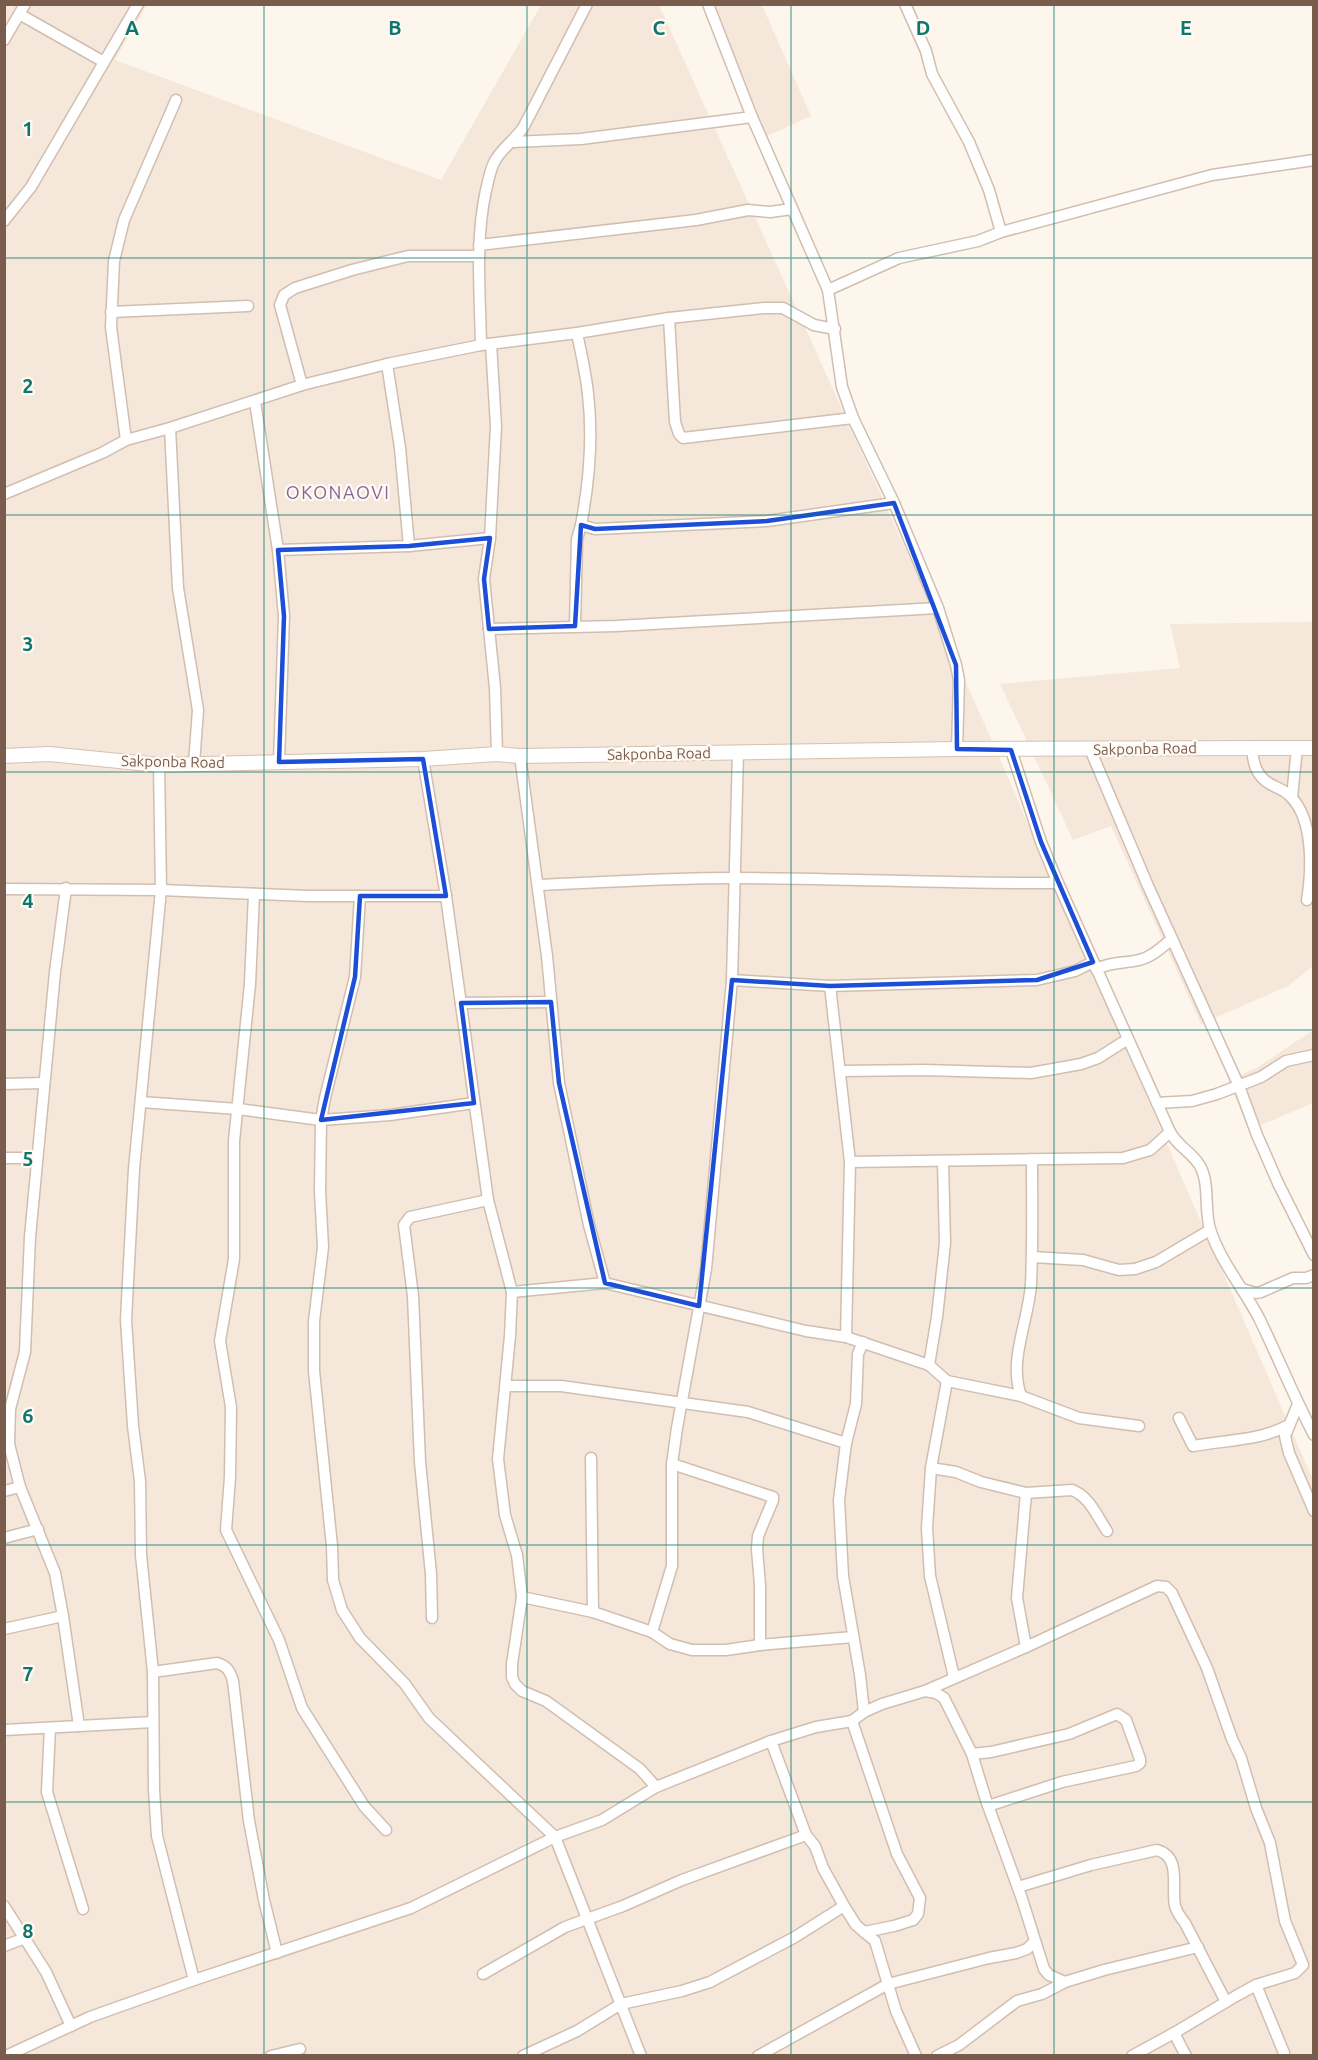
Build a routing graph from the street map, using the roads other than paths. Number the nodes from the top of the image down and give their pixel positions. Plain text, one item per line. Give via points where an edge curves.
1 (138, 4) edge
2 (586, 4) edge
3 (708, 4) edge
4 (905, 4) edge
5 (23, 10) edge
6 (4, 40) edge
7 (104, 62) junction
8 (176, 100) dead end
9 (752, 117) junction
10 (513, 142) junction
11 (1314, 160) edge
12 (792, 209) junction
13 (4, 221) edge
14 (1001, 232) junction
15 (479, 250) junction
16 (828, 290) junction
17 (248, 306) dead end
18 (111, 312) junction
19 (669, 318) junction
20 (835, 329) junction
21 (578, 333) junction
22 (486, 345) junction
23 (387, 364) junction
24 (302, 385) junction
25 (255, 402) junction
26 (853, 418) junction
27 (170, 428) junction
28 (126, 440) junction
29 (4, 494) edge
30 (894, 503) junction
31 (581, 525) junction
32 (490, 538) junction
33 (409, 546) junction
34 (278, 550) junction
35 (938, 608) junction
36 (576, 626) junction
37 (489, 629) junction
38 (1252, 748) junction
39 (1297, 748) junction
40 (1314, 748) edge
41 (957, 749) junction
42 (1090, 749) junction
43 (1011, 750) junction
44 (738, 753) junction
45 (497, 754) junction
46 (4, 756) edge
47 (520, 756) junction
48 (423, 759) junction
49 (279, 762) junction
50 (194, 764) junction
51 (159, 765) junction
52 (1292, 797) junction
53 (734, 878) junction
54 (1058, 883) junction
55 (538, 885) junction
56 (66, 888) junction
57 (4, 889) edge
58 (161, 890) junction
59 (254, 894) junction
60 (360, 896) junction
61 (446, 896) junction
62 (1307, 900) dead end
63 (1172, 939) junction
64 (1095, 966) junction
65 (732, 980) junction
66 (830, 986) junction
67 (551, 1002) junction
68 (460, 1003) junction
69 (1128, 1039) junction
70 (1314, 1055) edge
71 (841, 1071) junction
72 (44, 1083) junction
73 (4, 1084) edge
74 (1239, 1086) junction
75 (141, 1102) junction
76 (474, 1103) junction
77 (1157, 1103) junction
78 (238, 1109) junction
79 (321, 1120) junction
80 (1170, 1132) junction
81 (4, 1158) edge
82 (37, 1158) junction
83 (1032, 1159) junction
84 (850, 1162) junction
85 (944, 1162) junction
86 (488, 1200) junction
87 (1210, 1230) junction
88 (1314, 1256) edge
89 (1032, 1257) junction
90 (1314, 1275) edge
91 (605, 1283) junction
92 (1242, 1289) junction
93 (512, 1292) junction
94 (699, 1306) junction
95 (846, 1337) junction
96 (863, 1341) junction
97 (929, 1365) junction
98 (947, 1381) junction
99 (506, 1386) junction
100 (1021, 1396) junction
101 (681, 1402) junction
102 (1298, 1404) junction
103 (1179, 1418) dead end
104 (1289, 1425) junction
105 (1139, 1426) dead end
106 (1314, 1435) edge
107 (846, 1443) junction
108 (591, 1458) dead end
109 (672, 1464) junction
110 (931, 1468) junction
111 (20, 1487) junction
112 (4, 1491) edge
113 (1026, 1493) junction
114 (1314, 1511) edge
115 (38, 1529) junction
116 (1107, 1531) dead end
117 (4, 1538) edge
118 (522, 1597) junction
119 (593, 1612) junction
120 (63, 1616) junction
121 (432, 1618) dead end
122 (4, 1629) edge
123 (652, 1632) junction
124 (853, 1637) junction
125 (760, 1645) junction
126 (1026, 1647) junction
127 (153, 1672) junction
128 (954, 1677) junction
129 (925, 1691) junction
130 (862, 1692) junction
131 (882, 1704) junction
132 (864, 1712) junction
133 (852, 1720) junction
134 (153, 1722) junction
135 (79, 1726) junction
136 (50, 1728) junction
137 (4, 1730) edge
138 (771, 1741) junction
139 (972, 1754) junction
140 (656, 1787) junction
141 (988, 1806) junction
142 (386, 1830) dead end
143 (806, 1835) junction
144 (555, 1837) junction
145 (1017, 1887) junction
146 (4, 1906) edge
147 (844, 1906) junction
148 (83, 1909) dead end
149 (588, 1919) junction
150 (864, 1932) junction
151 (25, 1938) junction
152 (1034, 1942) junction
153 (4, 1946) edge
154 (1198, 1947) junction
155 (278, 1953) junction
156 (1314, 1966) edge
157 (1300, 1969) junction
158 (483, 1974) dead end
159 (195, 1980) junction
160 (1065, 1982) junction
161 (888, 1984) junction
162 (1256, 1985) junction
163 (1226, 2002) junction
164 (621, 2004) junction
165 (71, 2026) junction
166 (1174, 2033) junction
167 (300, 2049) dead end
168 (26, 2051) edge
169 (1284, 2053) dead end
170 (6, 2055) edge
171 (271, 2055) edge
172 (523, 2055) edge
173 (641, 2055) edge
174 (758, 2055) edge
175 (916, 2055) edge
176 (938, 2055) edge
177 (1132, 2055) edge
178 (1186, 2055) edge

1 - 7 street
2 - 10 street
3 - 9 street
4 - 14 street via 932,74 989,190
5 - 6 street
5 - 7 street
7 - 13 street via 31,187
8 - 18 street via 124,220 114,261
9 - 10 street via 581,139
9 - 12 street
10 - 15 street via 497,157 491,170
11 - 14 street via 1212,175
12 - 15 street via 748,210
12 - 16 street
14 - 16 street via 978,242 898,258
15 - 22 street
15 - 24 street via 408,256 352,270 284,295 280,305
16 - 20 street
17 - 18 street
18 - 28 street
19 - 20 street via 783,308 814,325
19 - 21 street
19 - 26 street via 675,422 683,438
20 - 26 street via 842,387
21 - 22 street
21 - 31 street via 590,425
22 - 23 street
22 - 32 street via 496,426
23 - 24 street
23 - 33 street
24 - 25 street
25 - 27 street
25 - 34 street
26 - 30 street
27 - 28 street
27 - 50 street via 178,588 198,710
28 - 29 street
30 - 31 street via 767,521 595,529
30 - 35 street
31 - 36 street via 577,539
32 - 33 street
32 - 37 street via 484,579
33 - 34 street
34 - 49 street via 284,616
35 - 36 street
35 - 41 street via 957,665
36 - 37 street
37 - 45 street
38 - 39 main road, Sakponba Road
38 - 42 main road, Sakponba Road
38 - 52 street via 1257,773
39 - 40 main road, Sakponba Road
39 - 52 street
41 - 43 main road, Sakponba Road
41 - 44 main road, Sakponba Road
42 - 43 main road, Sakponba Road
42 - 63 street
43 - 54 street
44 - 47 main road, Sakponba Road
44 - 53 street
45 - 47 main road, Sakponba Road
45 - 48 main road, Sakponba Road
46 - 51 main road, Sakponba Road via 49,754
47 - 55 street
48 - 49 main road, Sakponba Road
48 - 61 street
49 - 50 main road, Sakponba Road
50 - 51 main road, Sakponba Road
51 - 58 street
52 - 62 street via 1308,836 1311,865
53 - 54 street
53 - 55 street
53 - 65 street
54 - 64 street
55 - 67 street
56 - 57 street
56 - 58 street
56 - 72 street
58 - 59 street
58 - 75 street
59 - 60 street
59 - 78 street
60 - 61 street
60 - 79 street via 355,977
61 - 68 street
63 - 64 street via 1138,960
63 - 74 street
64 - 66 street via 1037,980
64 - 69 street
65 - 66 street
65 - 94 street via 706,1269
66 - 71 street
67 - 68 street
67 - 91 street via 559,1083
68 - 76 street
69 - 71 street via 1081,1064 1031,1073
69 - 77 street
70 - 74 street via 1286,1061
71 - 84 street
72 - 73 street
72 - 82 street
74 - 77 street via 1192,1101
74 - 88 street via 1257,1135
75 - 78 street
75 - 127 street via 126,1320 140,1481 141,1555
76 - 79 street
76 - 86 street
77 - 80 street
78 - 79 street
78 - 142 street via 234,1141 234,1259 220,1341 231,1407 226,1530 279,1640 302,1708 364,1806
79 - 144 street via 323,1247 314,1321 314,1371 333,1580 342,1610 360,1638 405,1684 429,1718
80 - 83 street via 1150,1150 1123,1158
80 - 87 street via 1202,1168
81 - 82 street
82 - 111 street via 25,1352 10,1409 9,1444
83 - 85 street
83 - 89 street
84 - 85 street
84 - 95 street
85 - 97 street via 945,1244
86 - 93 street
86 - 121 street via 410,1217 404,1225 413,1296
87 - 89 street via 1156,1262 1135,1269
87 - 92 street
89 - 100 street via 1031,1286 1018,1349
90 - 92 street via 1293,1278 1256,1293
91 - 93 street
91 - 94 street
92 - 102 street
93 - 99 street
94 - 95 street
94 - 101 street
95 - 96 street
96 - 97 street
96 - 107 street via 858,1354 856,1404
97 - 98 street
98 - 100 street
98 - 110 street
99 - 101 street via 561,1386
99 - 118 street via 498,1460
100 - 105 street via 1079,1418
101 - 107 street via 748,1412
101 - 109 street
102 - 104 street
102 - 106 street
103 - 104 street via 1193,1446 1260,1436
104 - 114 street via 1285,1436 1288,1454
107 - 124 street via 839,1500 843,1576
108 - 119 street
109 - 123 street via 672,1566
109 - 125 street via 772,1497 758,1536
110 - 113 street
110 - 128 street via 927,1528 930,1576
111 - 112 street
111 - 115 street
113 - 116 street via 1079,1493
113 - 126 street via 1017,1598
115 - 117 street
115 - 120 street via 55,1573
118 - 119 street
118 - 140 street via 512,1664 515,1684 546,1701 640,1769
119 - 123 street
120 - 122 street
120 - 135 street
123 - 125 street via 670,1644 692,1650
124 - 125 street
124 - 130 street
126 - 128 street
126 - 157 street via 1150,1588 1166,1587 1172,1593 1207,1668 1270,1843 1285,1921 1303,1965
127 - 134 street
127 - 155 street via 217,1663 230,1670 249,1821
128 - 129 street
129 - 131 street
129 - 139 street via 944,1698
130 - 131 street
130 - 132 street
131 - 132 street
132 - 133 street
133 - 138 street
133 - 150 street via 897,1854 920,1898 913,1920
134 - 135 street
134 - 159 street via 157,1836
135 - 136 street
136 - 137 street
136 - 148 street via 47,1792
138 - 140 street
138 - 143 street
139 - 141 street
139 - 141 street via 1069,1734 1117,1714 1126,1720 1140,1759 1136,1766 1062,1782
140 - 144 street via 602,1820
141 - 145 street
143 - 147 street
143 - 149 street
144 - 149 street
144 - 155 street via 411,1908
145 - 152 street
145 - 154 street via 1091,1865 1157,1850 1164,1852 1174,1868 1175,1906
146 - 151 street
147 - 150 street
147 - 164 street via 710,1982
149 - 158 street
149 - 164 street
150 - 161 street via 875,1941
151 - 153 street
151 - 165 street
152 - 160 street via 1049,1976
152 - 161 street via 1016,1953
154 - 160 street
154 - 163 street
155 - 159 street
156 - 157 street
157 - 162 street
159 - 165 street
160 - 176 street via 1017,2001 959,2045
161 - 174 street
161 - 175 street
162 - 163 street
162 - 169 street
163 - 166 street
164 - 172 street via 577,2031
164 - 173 street
165 - 168 street
166 - 177 street
166 - 178 street
167 - 171 street
168 - 170 street

